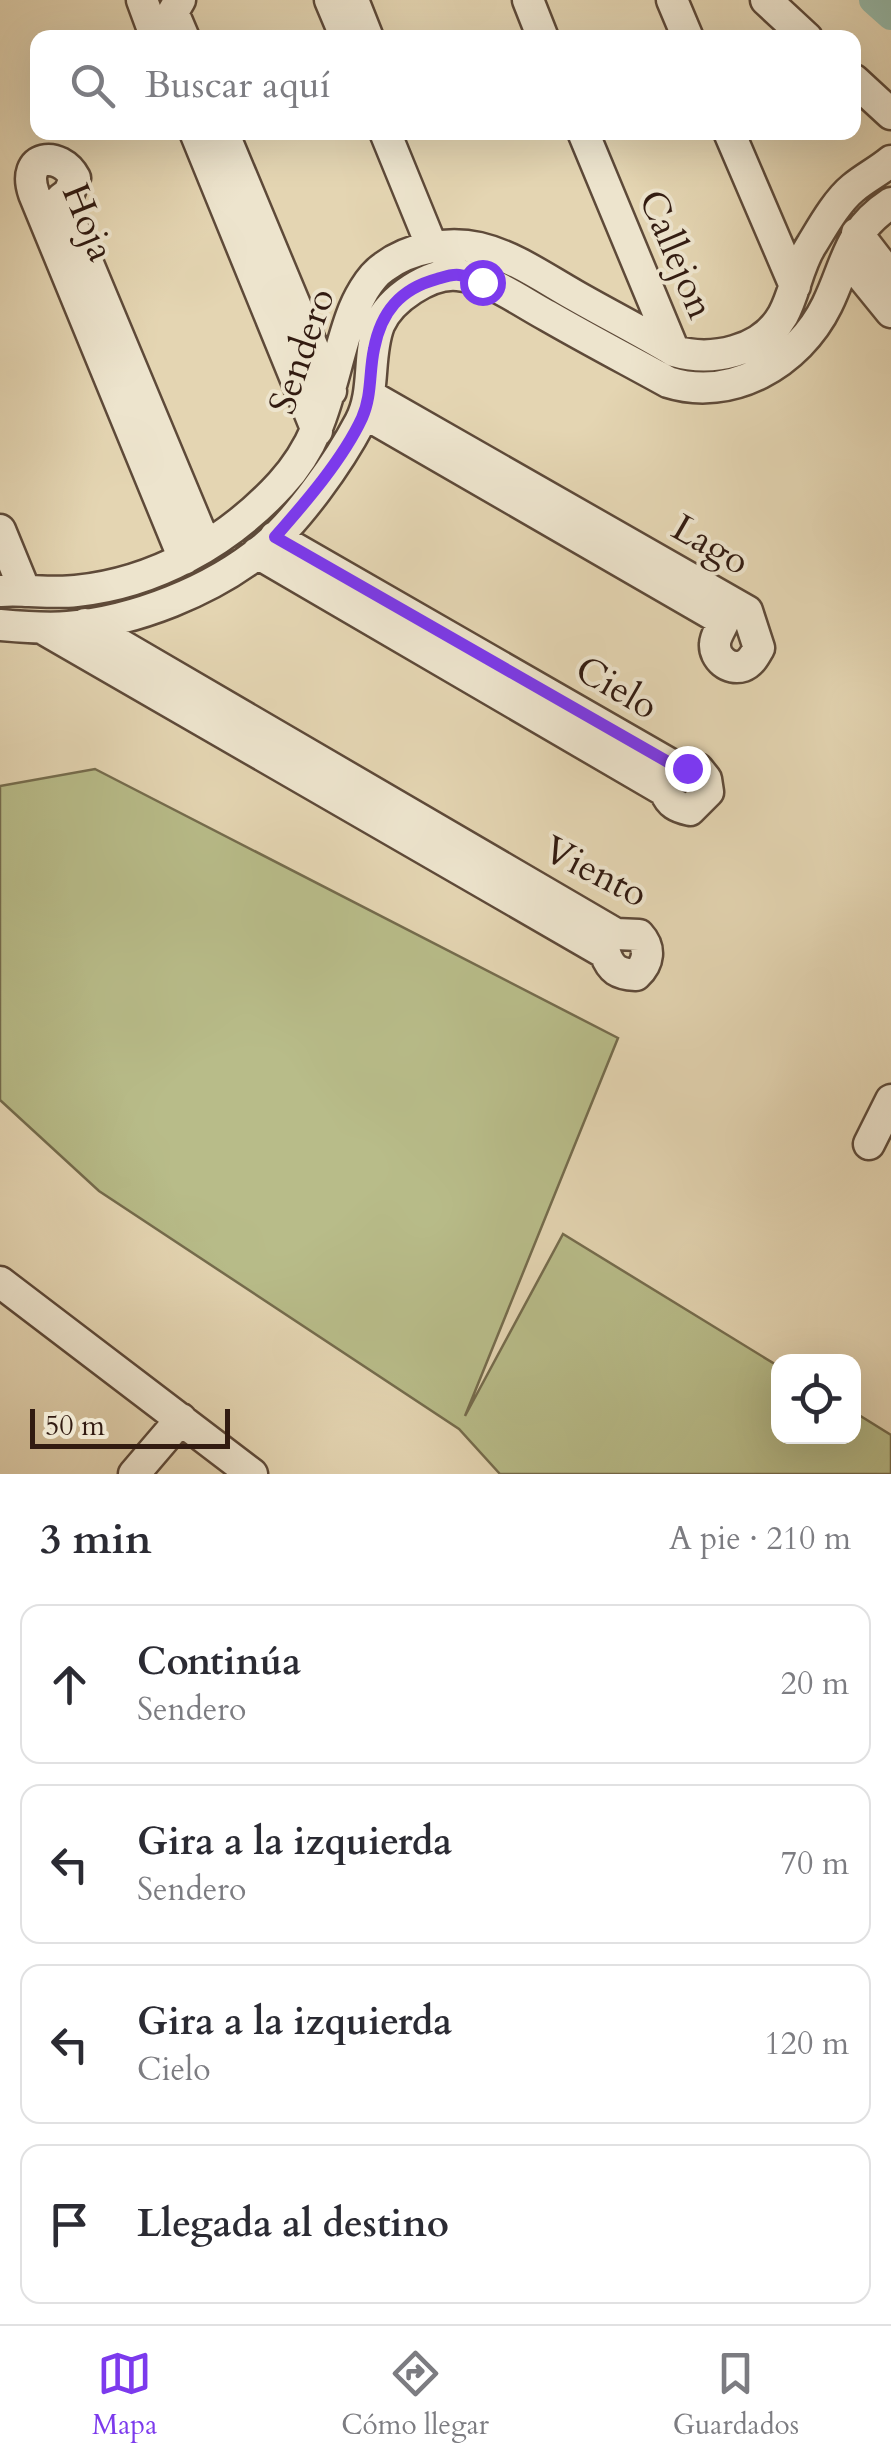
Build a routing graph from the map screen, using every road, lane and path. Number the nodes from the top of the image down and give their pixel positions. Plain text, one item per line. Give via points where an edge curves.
1 (142, 0) edge
2 (180, 0) edge
3 (330, 0) edge
4 (353, 0) edge
5 (528, 0) edge
6 (672, 0) edge
7 (766, 0) edge
8 (153, 30) edge
9 (181, 30) edge
10 (343, 30) edge
11 (365, 30) edge
12 (540, 30) edge
13 (685, 30) edge
14 (798, 30) edge
15 (861, 86) edge
16 (891, 114) edge
17 (198, 140) edge
18 (227, 140) edge
19 (389, 140) edge
20 (409, 140) edge
21 (586, 140) edge
22 (732, 140) edge
23 (891, 161) edge
24 (891, 203) edge
25 (852, 245) junction
26 (442, 246) junction
27 (891, 277) edge
28 (794, 286) junction
29 (891, 312) edge
30 (674, 352) junction
31 (331, 391) junction
32 (366, 404) junction
33 (317, 431) junction
34 (0, 530) edge
35 (266, 545) junction
36 (195, 552) junction
37 (12, 591) edge
38 (86, 624) junction
39 (0, 626) edge
40 (42, 628) junction
41 (891, 1100) edge
42 (869, 1144) dead end
43 (6, 1298) edge
44 (181, 1418) junction
45 (134, 1474) edge
46 (252, 1474) edge

1 - 8 street
2 - 9 street via 173,12
3 - 10 street
4 - 11 street
5 - 12 street
6 - 13 street
7 - 14 street
15 - 16 street
17 - 33 street
18 - 31 street
19 - 26 street
20 - 26 street
21 - 30 street, Callejon
22 - 28 street
23 - 28 street via 851,189 809,248
24 - 25 street, Sendero
25 - 27 street
25 - 29 street
25 - 32 street, Sendero via 826,308 786,356 746,381 702,389 668,382 482,282 456,274 415,286 380,324
26 - 30 street via 505,257
26 - 31 street, Sendero via 383,267 368,284 353,311
28 - 30 street via 783,315 748,347 694,357
31 - 33 street, Sendero
32 - 32 street, Lago via 724,621 715,644 724,664 744,666 754,658 759,648 748,611
32 - 35 street, Sendero via 326,474
33 - 36 street, Sendero via 281,484
34 - 37 street
35 - 35 street, Cielo via 665,791 679,808 690,810 708,792 698,769 675,766
35 - 38 street, Sendero via 207,584 141,613
36 - 36 street, Hoja via 61,200 75,178 60,162 38,162 30,180
36 - 37 street, Sendero via 110,585
38 - 40 street, Sendero
38 - 40 street, Viento via 616,934 639,936 648,954 643,968 636,975 620,974 605,953
39 - 40 street, Sendero
41 - 42 street
43 - 44 street
44 - 45 street
44 - 46 street

